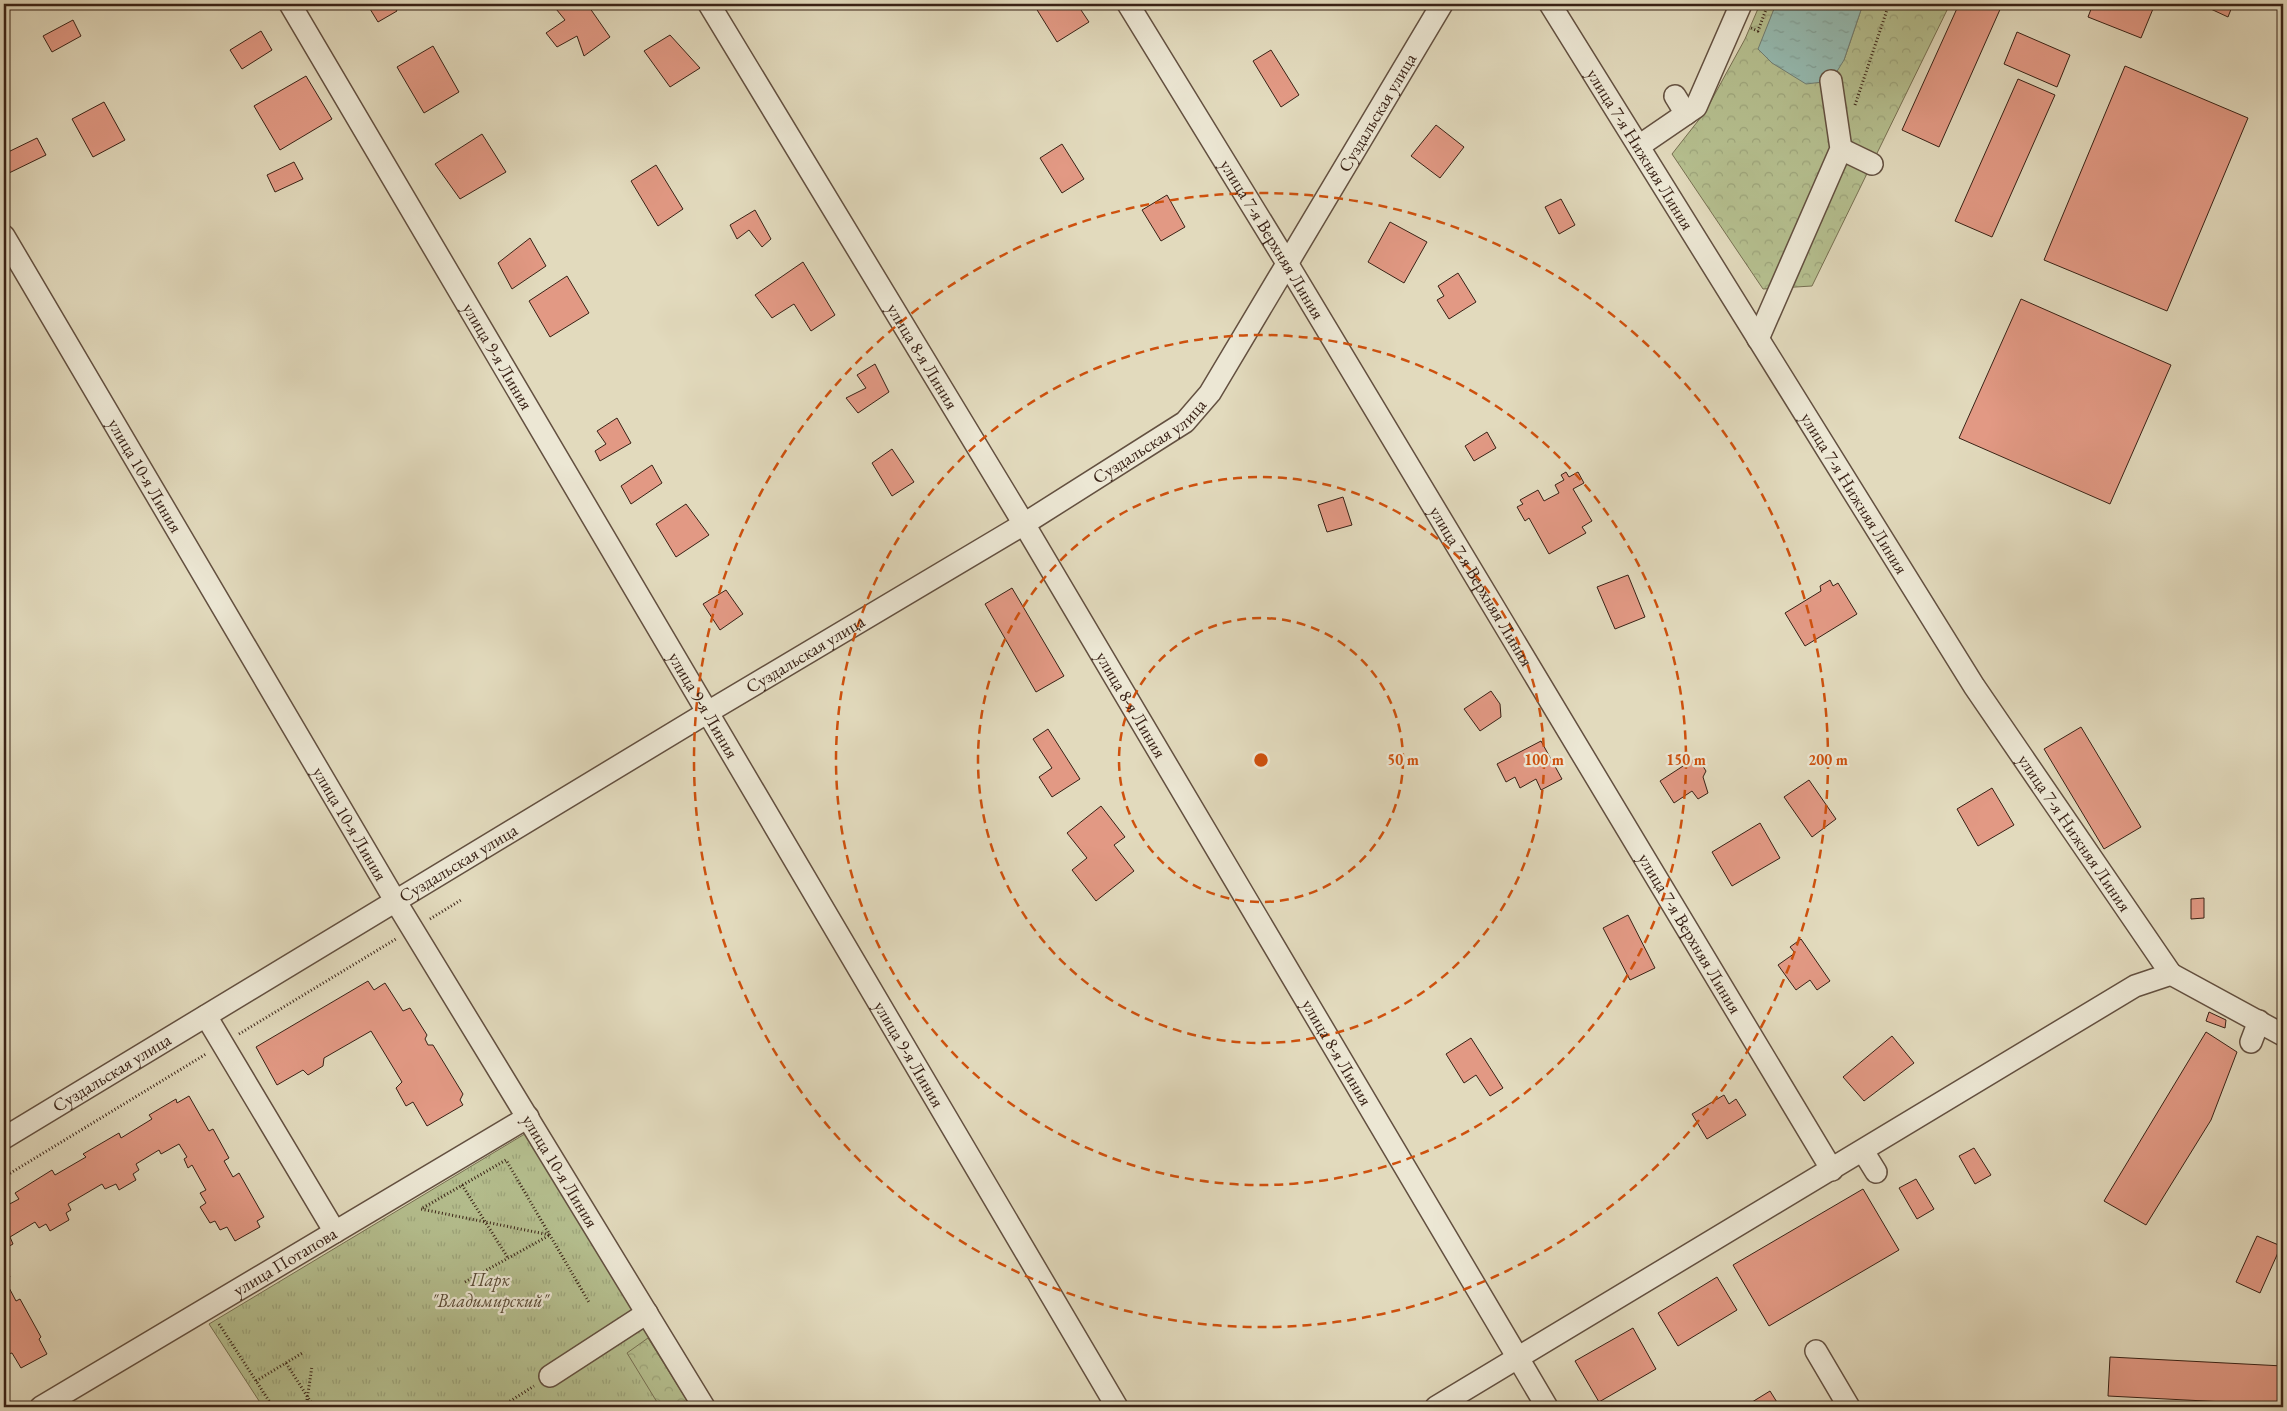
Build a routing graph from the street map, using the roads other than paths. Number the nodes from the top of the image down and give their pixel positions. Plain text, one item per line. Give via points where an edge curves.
1 (290, 4) edge
2 (709, 4) edge
3 (1128, 4) edge
4 (1442, 4) edge
5 (1550, 4) edge
6 (1741, 4) edge
7 (1831, 81) dead end
8 (1675, 96) dead end
9 (1686, 114) junction
10 (1638, 146) junction
11 (1841, 149) junction
12 (1872, 164) dead end
13 (4, 236) edge
14 (1286, 263) junction
15 (1758, 340) junction
16 (1024, 524) junction
17 (708, 712) junction
18 (396, 902) junction
19 (2171, 974) junction
20 (206, 1016) junction
21 (2259, 1022) junction
22 (2283, 1035) edge
23 (2251, 1042) dead end
24 (528, 1117) junction
25 (4, 1138) edge
26 (1863, 1151) junction
27 (1832, 1170) junction
28 (1876, 1172) dead end
29 (335, 1232) junction
30 (647, 1313) junction
31 (1816, 1351) dead end
32 (1519, 1357) junction
33 (550, 1376) road end
34 (41, 1407) edge
35 (704, 1407) edge
36 (1117, 1407) edge
37 (1436, 1407) edge
38 (1548, 1407) edge
39 (1849, 1407) edge

1 - 17 street, улица 9-я Линия
2 - 16 street, улица 8-я Линия
3 - 14 street, улица 7-я Верхняя Линия
4 - 14 street, Суздальская улица
5 - 10 street, улица 7-я Нижняя Линия
6 - 9 street via 1696,107
7 - 11 street
8 - 9 street
9 - 10 street
10 - 15 street, улица 7-я Нижняя Линия
11 - 12 street
11 - 15 street
13 - 18 street, улица 10-я Линия
14 - 16 street, Суздальская улица via 1210,393 1185,422
14 - 27 street, улица 7-я Верхняя Линия
15 - 19 street, улица 7-я Нижняя Линия via 1974,686
16 - 17 street, Суздальская улица
16 - 32 street, улица 8-я Линия
17 - 18 street, Суздальская улица
17 - 36 street, улица 9-я Линия
18 - 20 street, Суздальская улица
18 - 24 street, улица 10-я Линия
19 - 21 street
19 - 26 street via 2135,986
20 - 25 street, Суздальская улица
20 - 29 street
21 - 22 street
21 - 23 street
24 - 29 street, улица Потапова
24 - 30 street, улица 10-я Линия
26 - 27 street
26 - 28 street
27 - 32 street
29 - 34 street, улица Потапова
30 - 33 street
30 - 35 street, улица 10-я Линия
31 - 39 street
32 - 37 street
32 - 38 street, улица 8-я Линия

